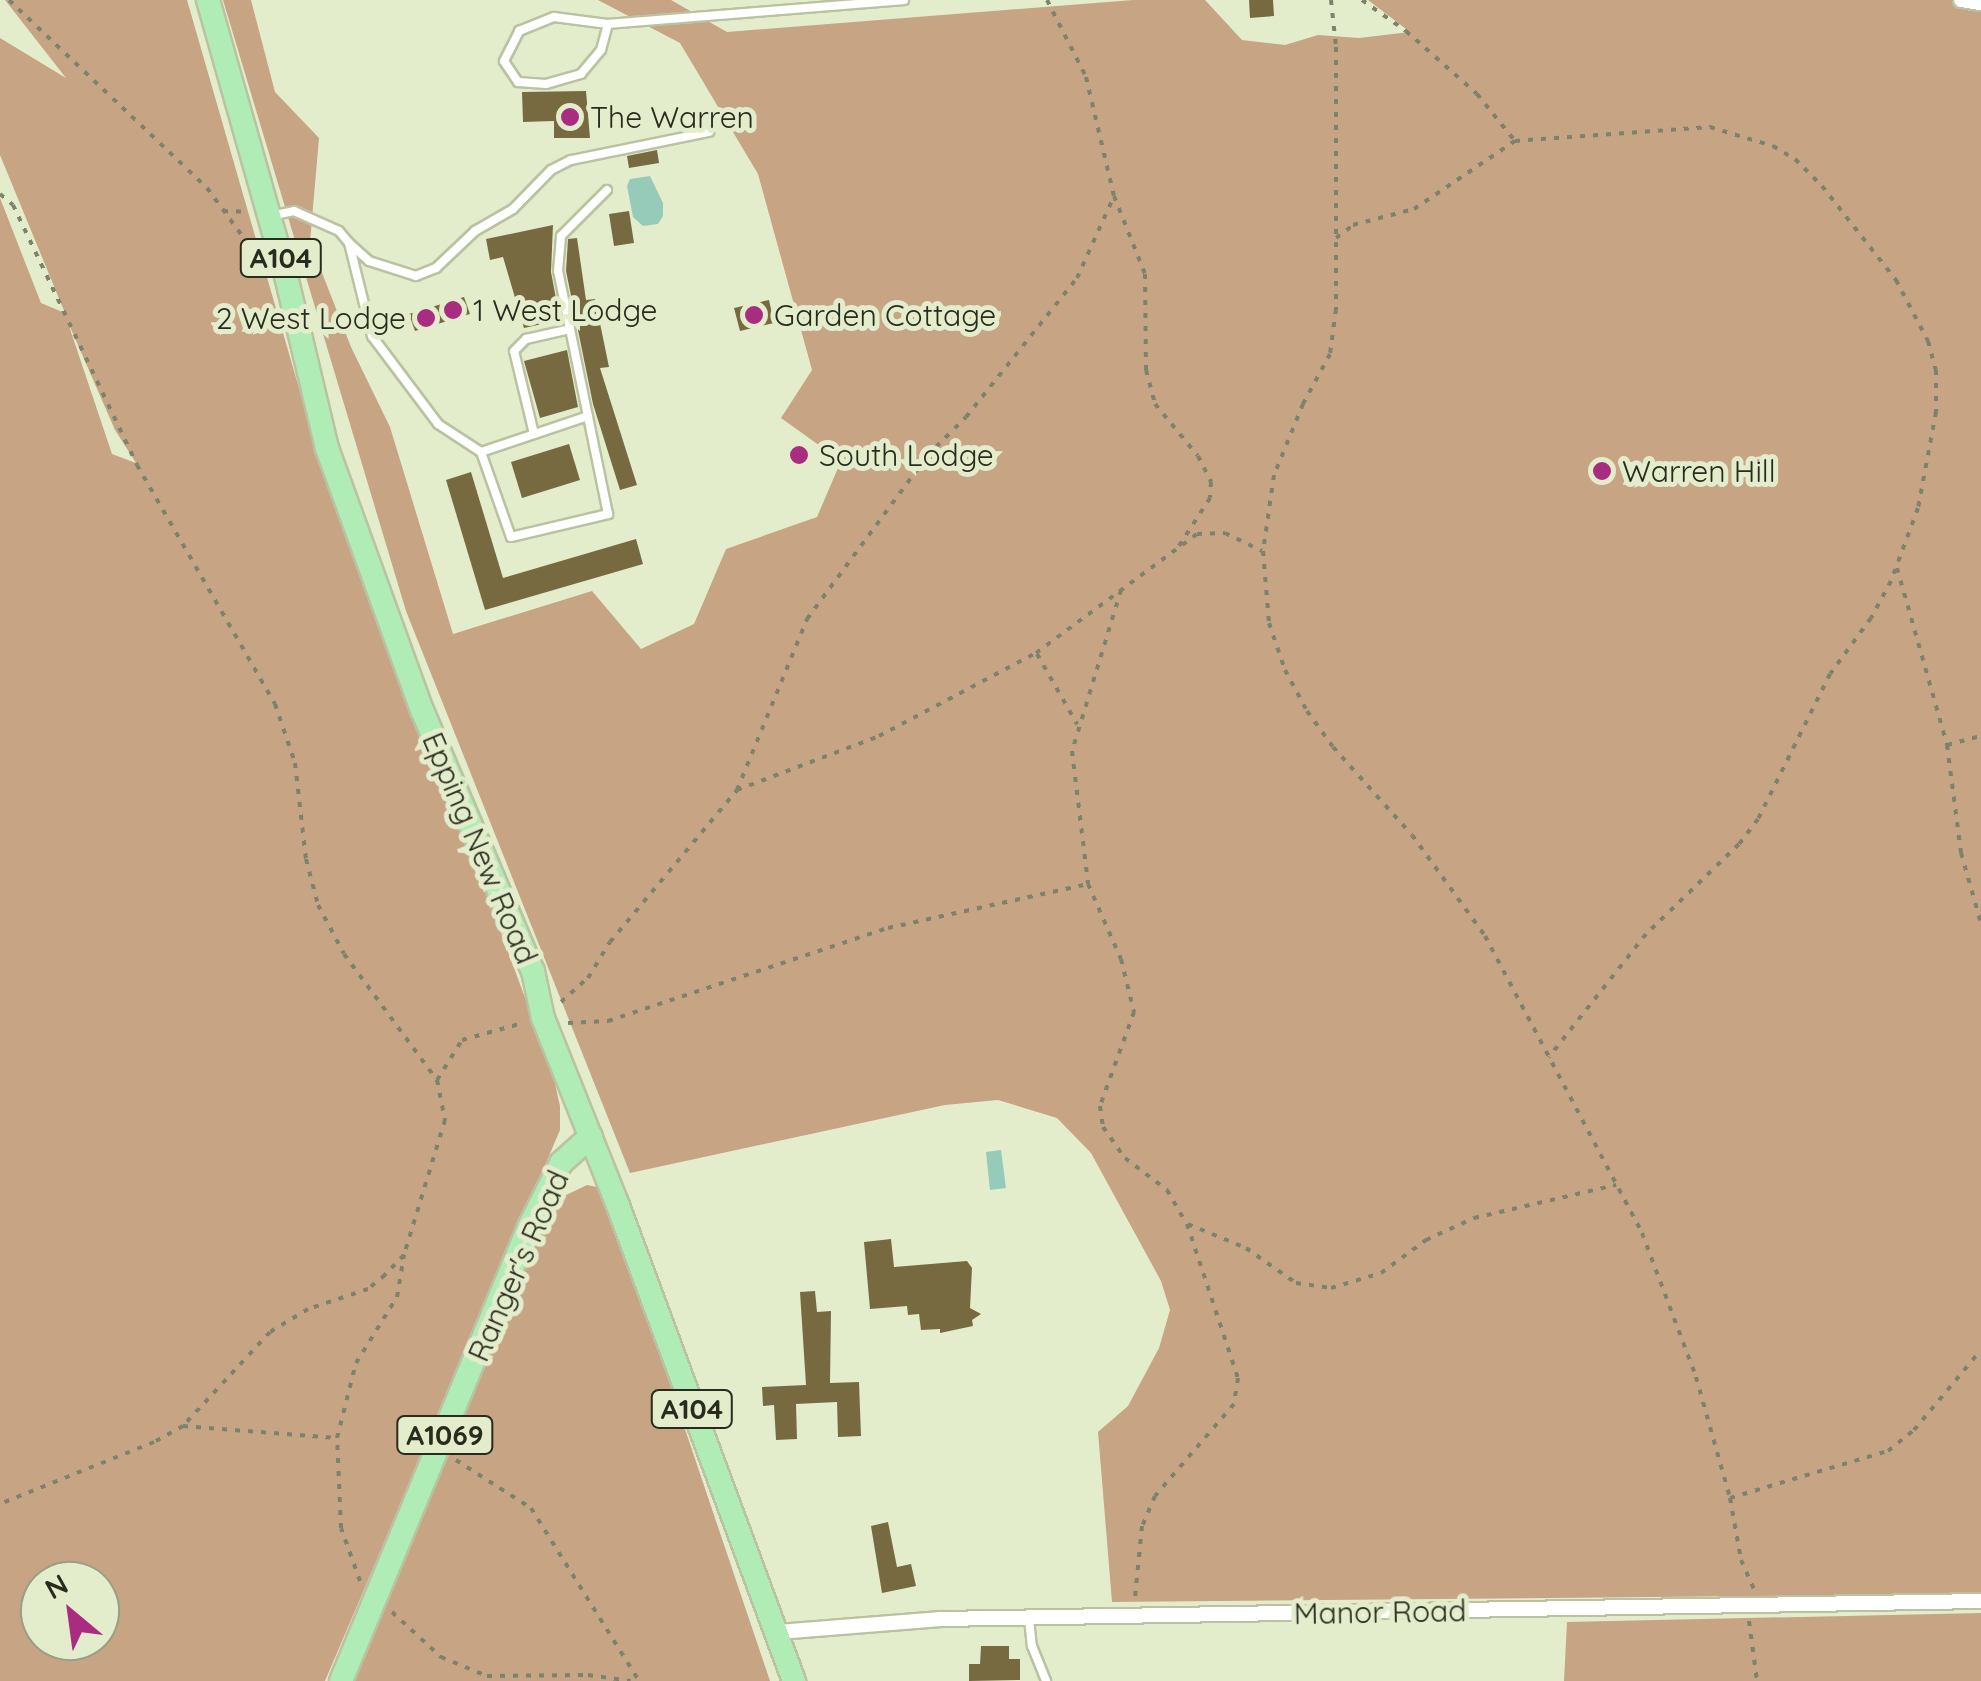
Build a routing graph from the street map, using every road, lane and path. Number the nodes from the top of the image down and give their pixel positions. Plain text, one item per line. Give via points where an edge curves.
1 (8, 0) edge
2 (208, 0) edge
3 (904, 0) edge
4 (1047, 0) edge
5 (1331, 0) edge
6 (1362, 0) edge
7 (1961, 0) edge
8 (1981, 3) edge
9 (608, 24) junction
10 (709, 132) dead end
11 (1515, 141) junction
12 (607, 190) dead end
13 (0, 194) edge
14 (1114, 196) junction
15 (269, 216) junction
16 (1336, 238) junction
17 (349, 243) junction
18 (286, 276) junction
19 (570, 328) junction
20 (588, 416) junction
21 (534, 434) junction
22 (482, 452) junction
23 (1176, 550) junction
24 (1263, 552) junction
25 (1896, 566) junction
26 (1121, 590) junction
27 (1036, 653) junction
28 (1077, 724) junction
29 (1981, 736) edge
30 (1947, 745) junction
31 (737, 790) junction
32 (1088, 884) junction
33 (1981, 922) edge
34 (543, 1018) junction
35 (1548, 1057) junction
36 (437, 1080) junction
37 (591, 1136) junction
38 (1616, 1185) junction
39 (1187, 1224) junction
40 (1981, 1350) edge
41 (183, 1426) junction
42 (337, 1438) dead end
43 (451, 1448) dead end
44 (1730, 1498) junction
45 (0, 1504) edge
46 (1981, 1602) edge
47 (1753, 1605) junction
48 (1134, 1618) junction
49 (1029, 1619) junction
50 (779, 1632) junction
51 (341, 1681) edge
52 (639, 1681) edge
53 (794, 1681) edge
54 (1046, 1681) edge
55 (1757, 1681) edge

1 - 18 path via 206,188 260,260
2 - 15 main road, Epping New Road / A104
3 - 9 lane
4 - 14 path via 1086,78
5 - 16 path
6 - 11 path via 1476,94
7 - 8 street
9 - 9 lane via 601,50 580,74 546,84 518,82 504,61 519,32 554,17
10 - 17 lane via 570,160 436,268 416,276 369,262
11 - 16 path via 1414,209 1353,225
11 - 25 path via 1710,127 1773,146 1822,186 1896,280 1936,370 1936,412 1918,508
12 - 19 lane via 562,236 558,270
13 - 36 path via 13,205 137,464 275,704 298,782 306,859 332,935
14 - 23 path via 1145,274 1146,370 1155,404 1211,482 1210,498
14 - 31 path via 1077,278 927,456 807,619
15 - 17 lane via 294,212 338,230
15 - 18 main road, Epping New Road / A104
16 - 24 path via 1330,354 1274,476
17 - 22 lane via 372,336 438,424
18 - 34 main road, Epping New Road / A104 via 333,464 422,710 532,971
19 - 20 lane
19 - 21 lane via 526,338 514,351
20 - 21 lane
20 - 22 lane via 608,514 511,537
21 - 22 lane
23 - 24 path via 1197,534 1225,532
23 - 26 path
24 - 35 path via 1269,623 1307,711 1412,835 1485,936
25 - 30 path
25 - 35 path via 1871,618 1830,674 1758,819 1646,934
26 - 27 path
26 - 28 path
27 - 28 path
27 - 31 path via 879,736
28 - 32 path via 1072,751
29 - 30 path
30 - 33 path via 1961,853
31 - 34 path via 610,942 588,978
32 - 34 path via 888,928 608,1021 579,1025
32 - 39 path via 1121,959 1134,1012 1104,1086 1103,1127 1125,1158 1167,1190
34 - 36 path via 462,1040
34 - 37 main road, Epping New Road / A104
35 - 38 path
36 - 41 path via 445,1120 404,1254 368,1289 308,1309 270,1332
37 - 50 main road, Epping New Road / A104
37 - 51 main road, Ranger's Road / A1069 via 561,1163 528,1229
38 - 39 path via 1474,1218 1426,1240 1382,1273 1332,1288 1296,1282 1246,1248
38 - 44 path via 1642,1234 1696,1377
39 - 48 path via 1238,1378 1234,1404 1155,1496 1142,1526
40 - 44 path via 1888,1451
41 - 42 path
41 - 45 path
43 - 52 path via 458,1464 530,1508
44 - 47 path
46 - 47 street, Manor Road
47 - 48 street, Manor Road
47 - 55 path
48 - 49 street, Manor Road
49 - 50 street, Manor Road
49 - 54 lane
50 - 53 main road, Epping New Road / A104

